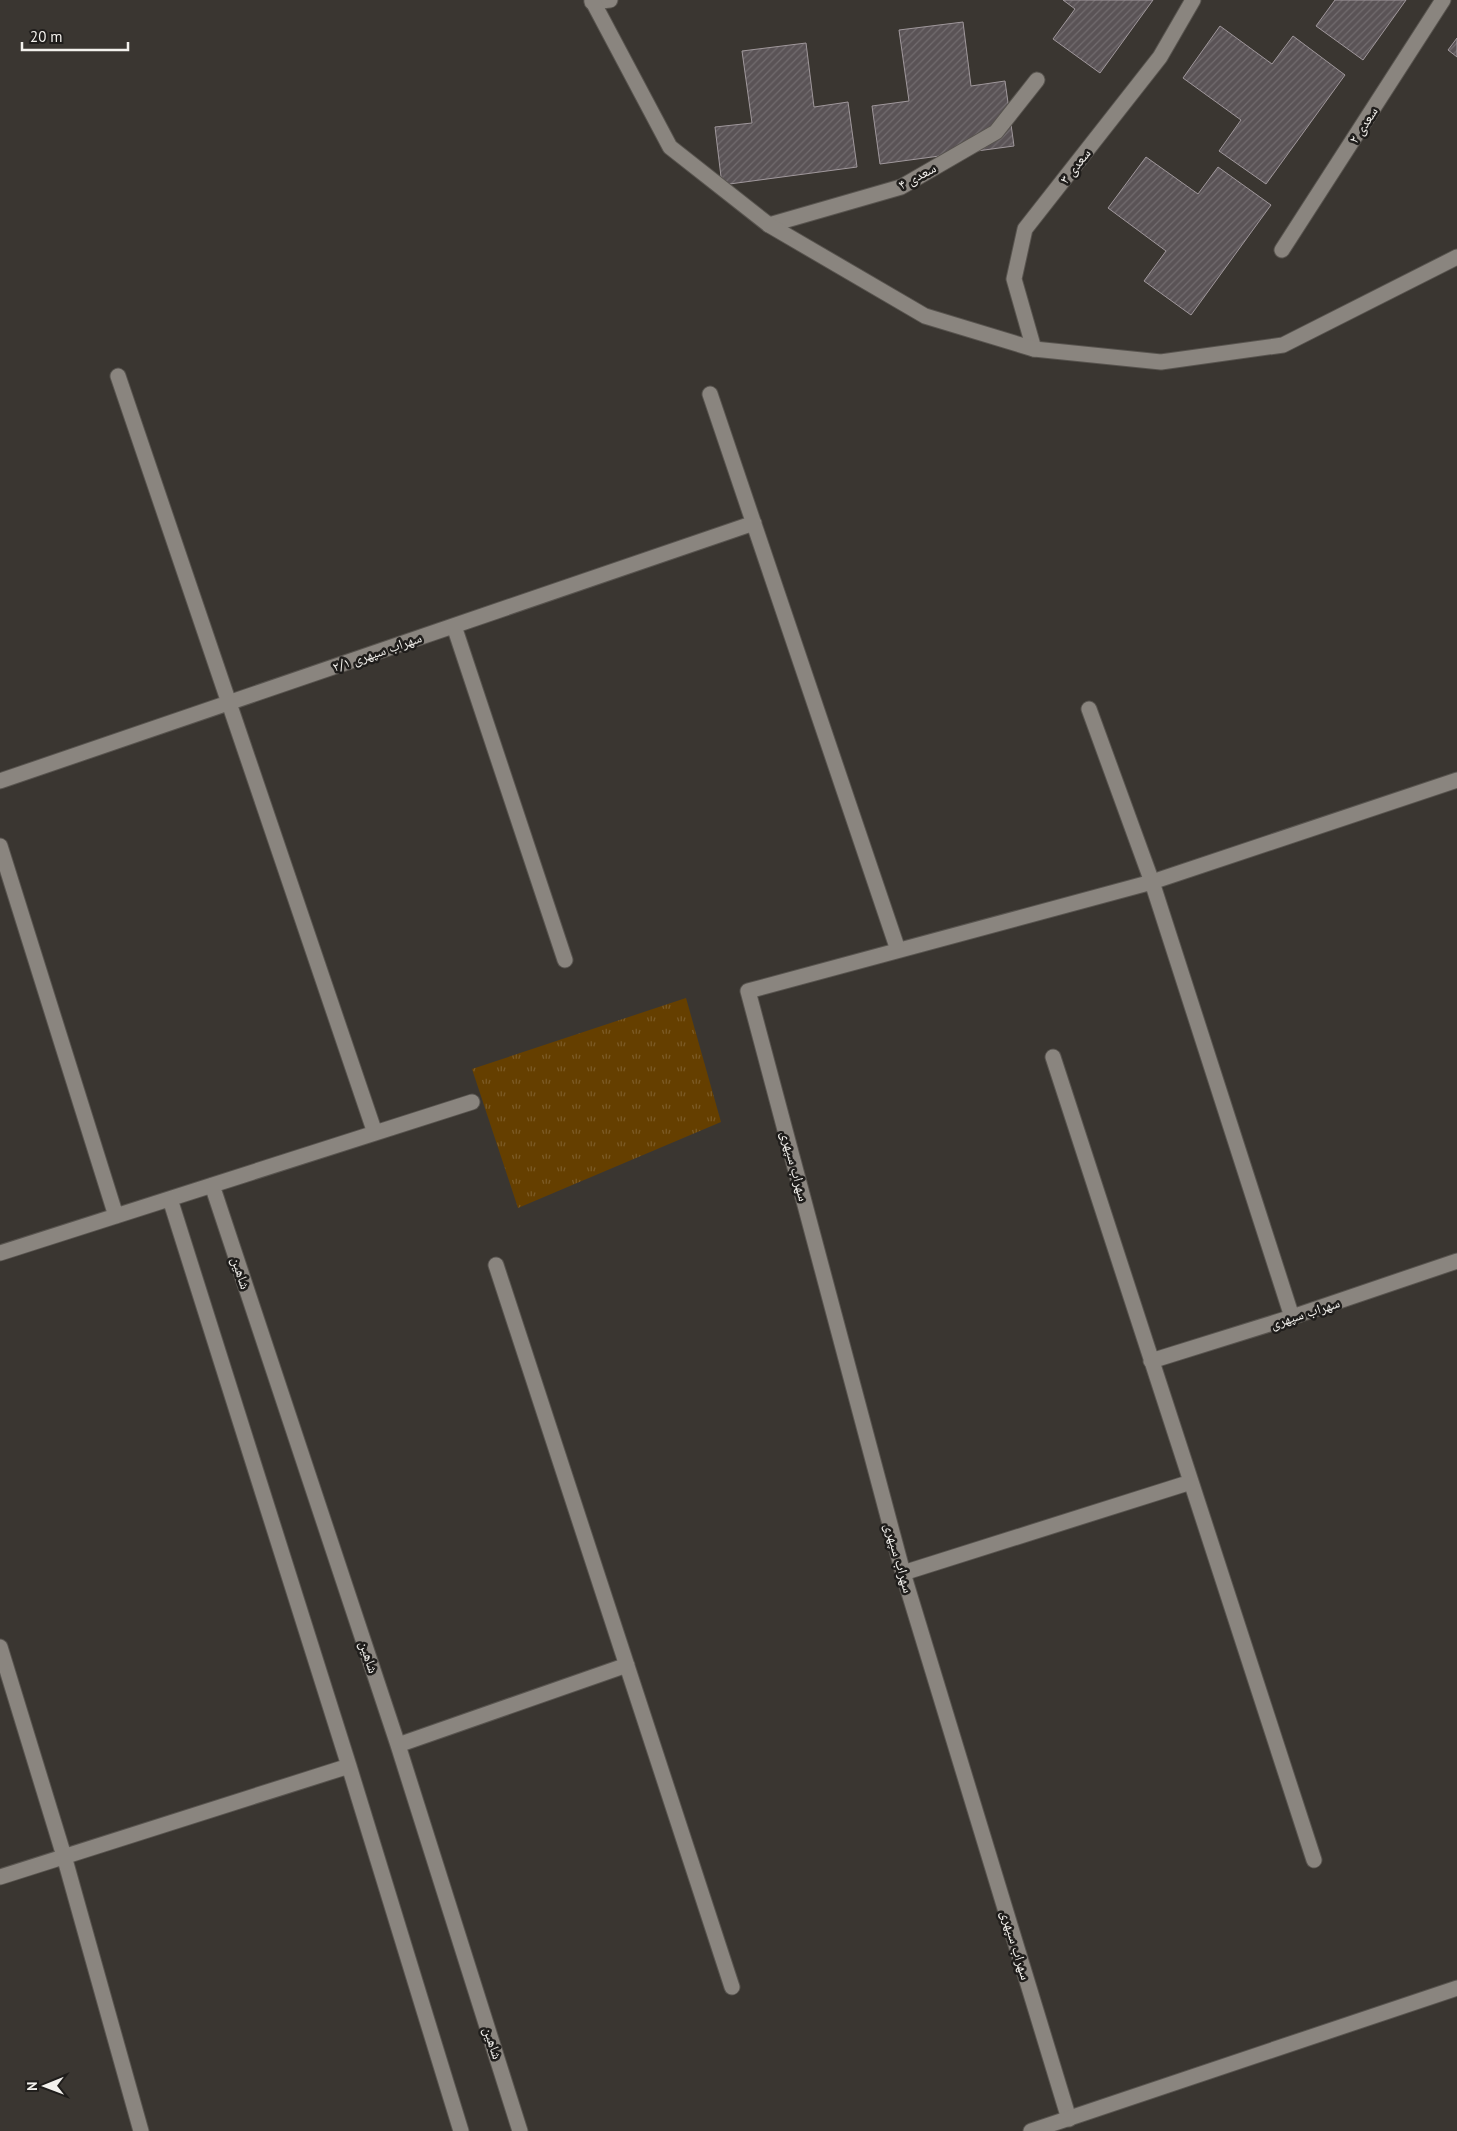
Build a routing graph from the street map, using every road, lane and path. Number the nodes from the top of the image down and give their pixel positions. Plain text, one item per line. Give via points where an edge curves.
1 (610, 0) edge
2 (1193, 0) edge
3 (1443, 0) edge
4 (592, 1) edge
5 (1037, 80) dead end
6 (769, 226) junction
7 (1282, 250) dead end
8 (1457, 257) edge
9 (1034, 349) junction
10 (118, 376) dead end
11 (710, 394) dead end
12 (754, 523) junction
13 (454, 626) junction
14 (229, 703) junction
15 (1089, 709) dead end
16 (1457, 780) edge
17 (0, 781) edge
18 (0, 846) edge
19 (1152, 882) junction
20 (898, 950) junction
21 (566, 960) dead end
22 (1053, 1057) dead end
23 (472, 1102) dead end
24 (374, 1133) junction
25 (212, 1186) junction
26 (170, 1199) junction
27 (116, 1216) junction
28 (0, 1252) edge
29 (1457, 1262) edge
30 (496, 1265) dead end
31 (1292, 1317) junction
32 (1151, 1361) junction
33 (1191, 1482) junction
34 (903, 1572) junction
35 (0, 1648) edge
36 (627, 1666) junction
37 (398, 1745) junction
38 (349, 1766) junction
39 (64, 1856) junction
40 (1314, 1860) dead end
41 (0, 1877) edge
42 (732, 1987) dead end
43 (1457, 1988) edge
44 (1069, 2119) junction
45 (141, 2131) edge
46 (461, 2131) edge
47 (520, 2131) edge
48 (1031, 2131) edge

1 - 4 street
2 - 9 street, سعدی ۳ via 1160,57 1025,229 1014,280
3 - 7 street, سعدی ۲
4 - 6 street via 670,147
5 - 6 street, سعدی ۴ via 996,132 901,187
6 - 9 street via 925,316
8 - 9 street via 1283,345 1161,362
10 - 14 street
11 - 12 street
12 - 13 street, سهراب سپهری ۲/۱
12 - 20 street
13 - 14 street, سهراب سپهری ۲/۱
13 - 21 street
14 - 17 street, سهراب سپهری ۲/۱
14 - 24 street
15 - 19 street
16 - 19 street
18 - 27 street
19 - 20 street
19 - 31 street
20 - 34 street, سهراب سپهری via 748,991
22 - 32 street
23 - 24 street
24 - 25 street
25 - 26 street
25 - 37 street, شاهین
26 - 27 street
26 - 38 street
27 - 28 street
29 - 31 street, سهراب سپهری
30 - 36 street
31 - 32 street, سهراب سپهری
32 - 33 street
33 - 34 street
33 - 40 street
34 - 44 street, سهراب سپهری
35 - 39 street
36 - 37 street
36 - 42 street
37 - 47 street, شاهین
38 - 39 street
38 - 46 street
39 - 41 street
39 - 45 street
43 - 44 street
44 - 48 street

